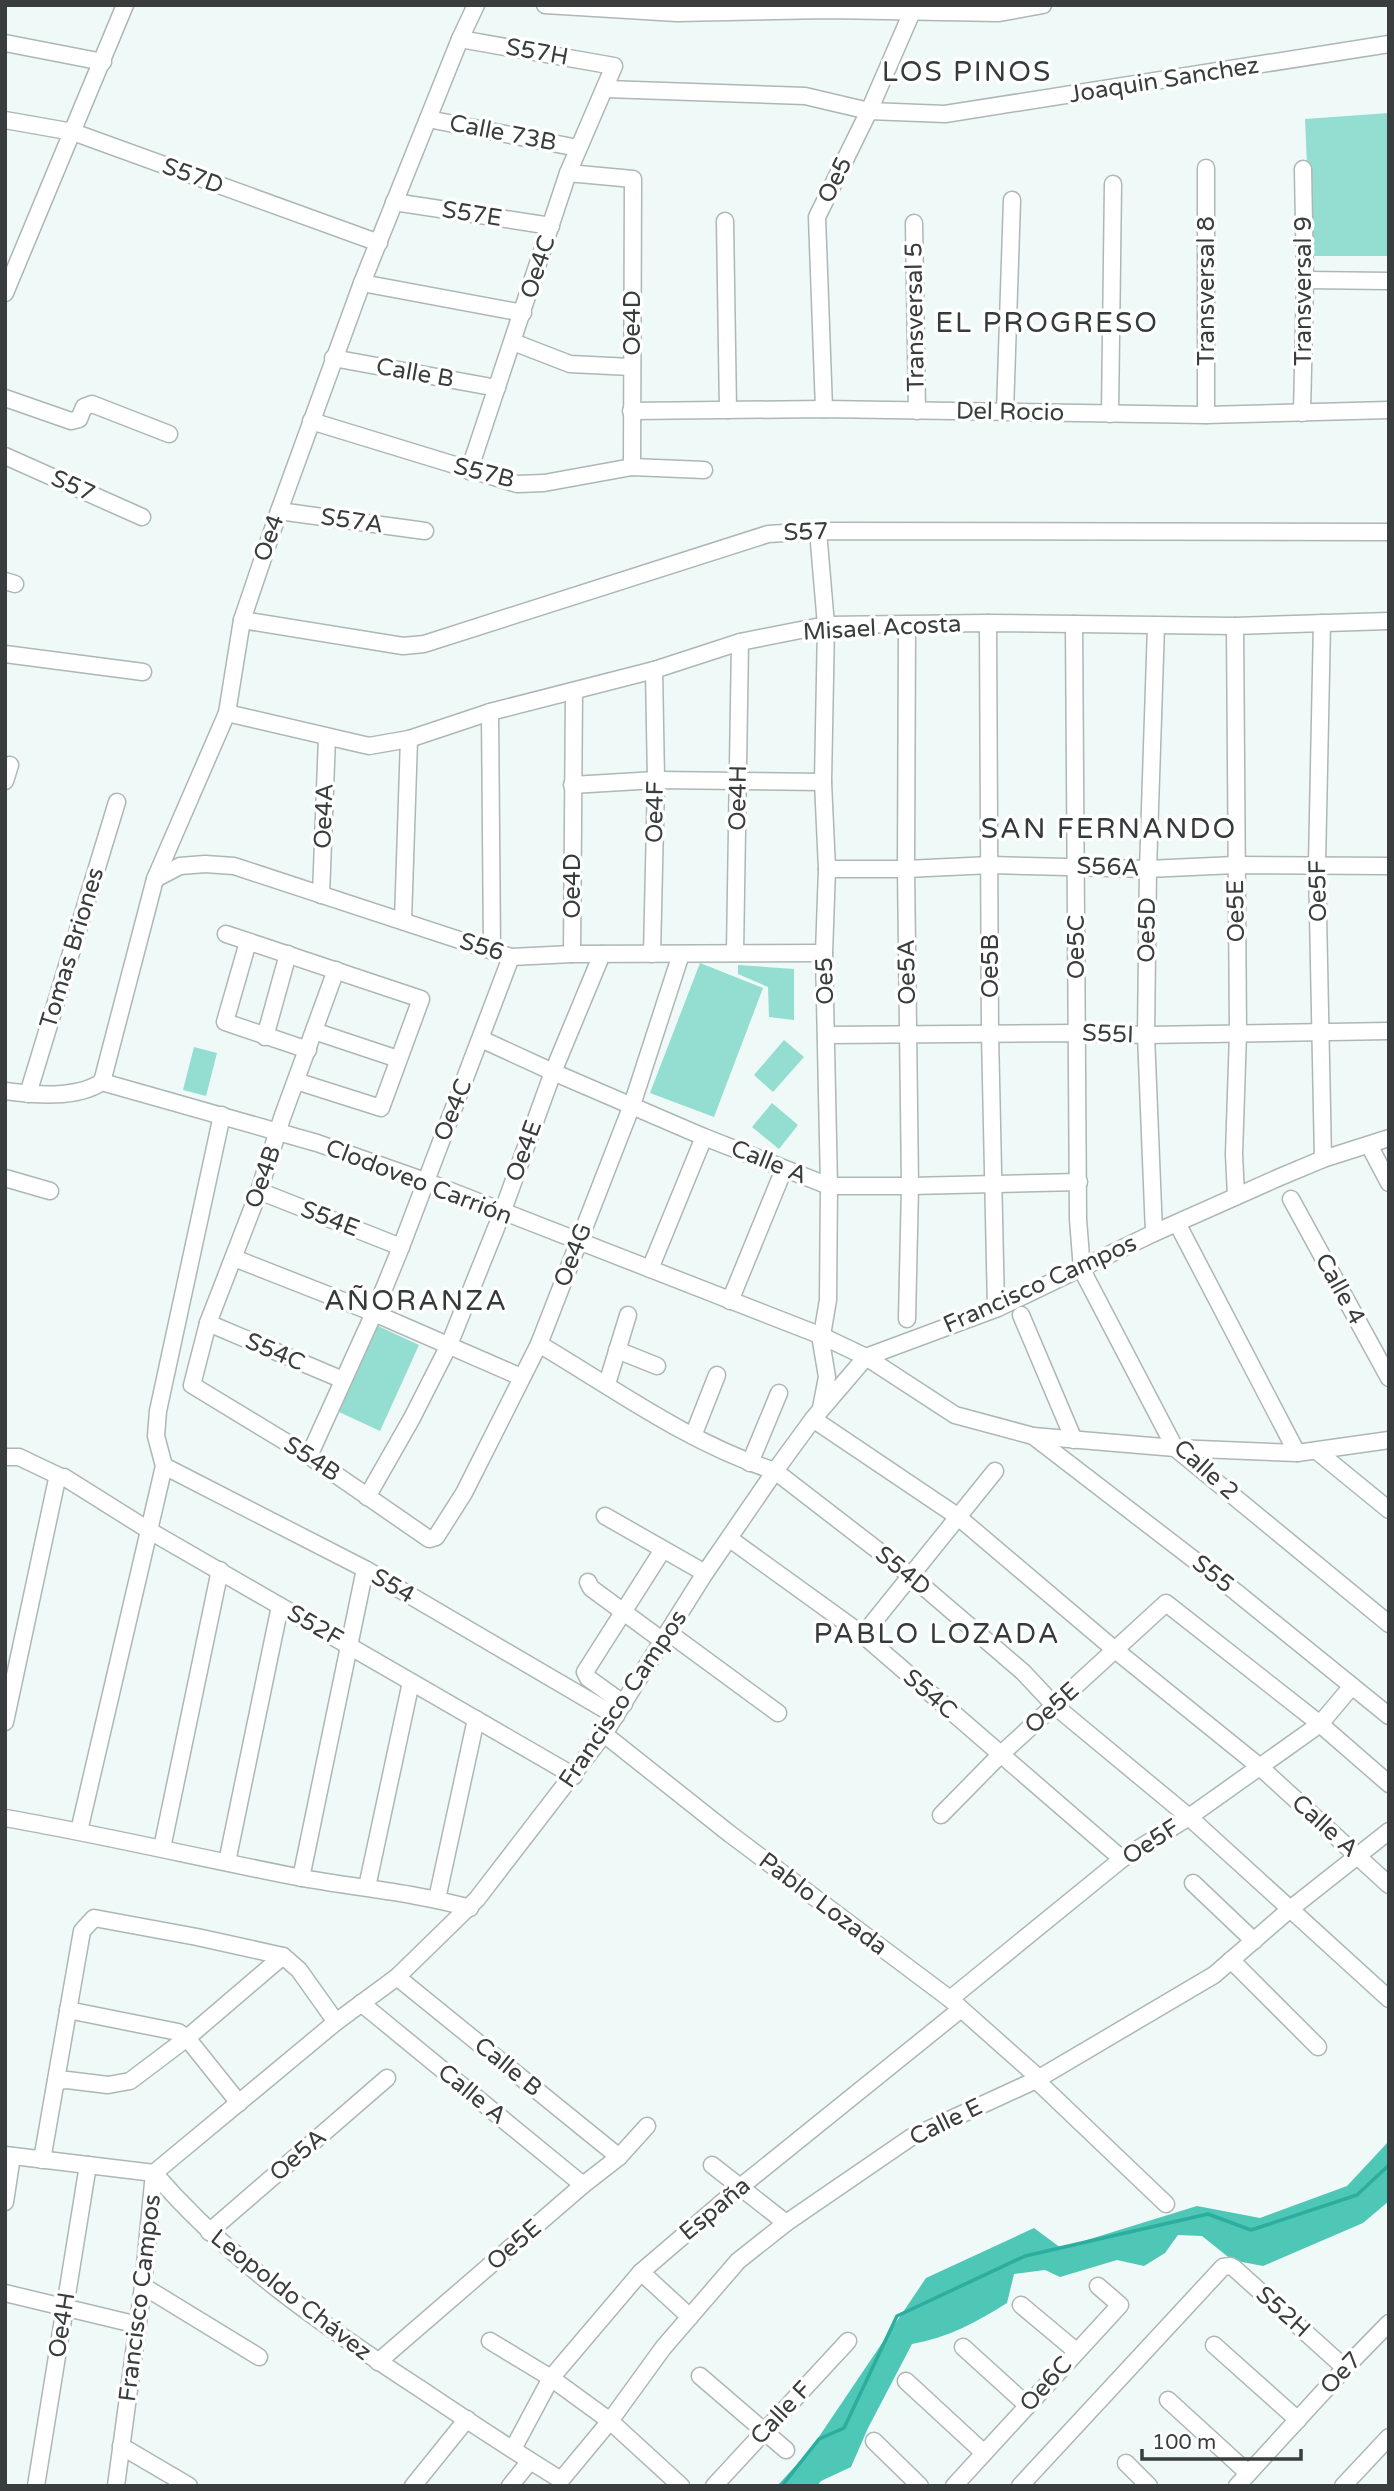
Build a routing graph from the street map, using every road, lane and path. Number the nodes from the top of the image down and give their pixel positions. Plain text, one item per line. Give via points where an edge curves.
1 (125, 5) edge
2 (476, 5) edge
3 (545, 5) edge
4 (1042, 5) edge
5 (914, 9) edge
6 (1000, 9) edge
7 (460, 39) junction
8 (5, 43) edge
9 (1389, 44) edge
10 (103, 62) junction
11 (614, 66) joint
12 (606, 89) junction
13 (869, 111) junction
14 (428, 119) junction
15 (5, 120) edge
16 (73, 132) junction
17 (578, 148) junction
18 (1206, 168) dead end
19 (1303, 169) dead end
20 (568, 173) junction
21 (1113, 184) dead end
22 (1012, 200) dead end
23 (394, 202) junction
24 (725, 221) dead end
25 (914, 223) dead end
26 (551, 226) junction
27 (379, 243) junction
28 (1305, 280) junction
29 (1389, 281) edge
30 (362, 283) junction
31 (5, 293) edge
32 (523, 313) junction
33 (513, 342) junction
34 (333, 358) junction
35 (632, 367) junction
36 (497, 388) junction
37 (5, 398) edge
38 (824, 409) junction
39 (728, 410) junction
40 (1389, 410) edge
41 (631, 411) junction
42 (916, 411) junction
43 (1005, 412) junction
44 (1302, 413) junction
45 (1110, 414) junction
46 (1206, 415) junction
47 (311, 421) junction
48 (169, 433) dead end
49 (5, 456) edge
50 (632, 467) junction
51 (704, 470) dead end
52 (469, 471) junction
53 (279, 510) junction
54 (142, 517) dead end
55 (425, 531) dead end
56 (818, 531) junction
57 (1389, 532) edge
58 (242, 620) junction
59 (1389, 621) edge
60 (1322, 622) junction
61 (988, 623) junction
62 (1074, 624) junction
63 (826, 625) junction
64 (907, 625) junction
65 (1156, 626) junction
66 (1235, 626) junction
67 (740, 642) junction
68 (5, 654) edge
69 (654, 670) junction
70 (143, 672) dead end
71 (574, 691) junction
72 (490, 712) junction
73 (227, 713) junction
74 (327, 737) junction
75 (409, 739) junction
76 (656, 780) junction
77 (738, 781) junction
78 (823, 782) junction
79 (572, 785) junction
80 (117, 802) dead end
81 (1317, 864) junction
82 (990, 865) junction
83 (1236, 865) junction
84 (1076, 866) junction
85 (1389, 866) edge
86 (827, 869) junction
87 (906, 869) junction
88 (1148, 869) junction
89 (155, 879) junction
90 (321, 895) junction
91 (403, 922) junction
92 (226, 933) dead end
93 (248, 942) junction
94 (492, 950) junction
95 (735, 953) junction
96 (824, 953) junction
97 (288, 954) junction
98 (572, 954) junction
99 (602, 954) junction
100 (652, 954) junction
101 (681, 954) junction
102 (511, 957) junction
103 (336, 970) junction
104 (314, 1031) junction
105 (1321, 1031) junction
106 (1389, 1031) edge
107 (908, 1033) junction
108 (1076, 1033) junction
109 (1238, 1033) junction
110 (990, 1034) junction
111 (827, 1035) junction
112 (1146, 1035) junction
113 (265, 1037) junction
114 (481, 1039) junction
115 (308, 1050) junction
116 (398, 1059) junction
117 (553, 1072) junction
118 (296, 1081) junction
119 (102, 1082) junction
120 (5, 1091) edge
121 (28, 1094) junction
122 (632, 1105) junction
123 (222, 1115) junction
124 (278, 1132) junction
125 (704, 1136) junction
126 (1389, 1138) edge
127 (1369, 1145) junction
128 (1323, 1159) junction
129 (784, 1169) junction
130 (5, 1178) edge
131 (425, 1181) junction
132 (1079, 1182) junction
133 (995, 1183) junction
134 (1389, 1183) edge
135 (829, 1186) junction
136 (910, 1186) junction
137 (50, 1191) dead end
138 (259, 1191) junction
139 (1236, 1196) junction
140 (1291, 1199) dead end
141 (502, 1213) junction
142 (1177, 1223) junction
143 (1154, 1233) junction
144 (578, 1241) junction
145 (401, 1247) junction
146 (234, 1258) junction
147 (650, 1269) junction
148 (1082, 1270) junction
149 (730, 1301) junction
150 (996, 1308) junction
151 (374, 1313) junction
152 (1021, 1314) dead end
153 (628, 1315) dead end
154 (907, 1319) dead end
155 (208, 1323) junction
156 (822, 1336) junction
157 (540, 1344) junction
158 (449, 1345) junction
159 (617, 1350) junction
160 (866, 1357) junction
161 (657, 1366) dead end
162 (717, 1376) dead end
163 (521, 1377) junction
164 (1389, 1378) edge
165 (342, 1380) junction
166 (607, 1384) junction
167 (192, 1385) joint
168 (779, 1394) dead end
169 (817, 1415) junction
170 (693, 1436) junction
171 (1033, 1436) junction
172 (1074, 1440) junction
173 (1389, 1440) edge
174 (1175, 1448) junction
175 (1318, 1452) junction
176 (1297, 1453) junction
177 (309, 1456) junction
178 (5, 1457) edge
179 (750, 1463) junction
180 (164, 1466) junction
181 (775, 1471) junction
182 (995, 1471) dead end
183 (59, 1478) junction
184 (368, 1497) junction
185 (1389, 1510) edge
186 (604, 1516) dead end
187 (957, 1516) junction
188 (150, 1531) junction
189 (429, 1539) joint
190 (730, 1539) junction
191 (662, 1551) junction
192 (365, 1569) junction
193 (220, 1570) junction
194 (705, 1573) junction
195 (911, 1576) junction
196 (588, 1582) dead end
197 (281, 1606) junction
198 (625, 1611) junction
199 (1389, 1624) edge
200 (863, 1635) junction
201 (666, 1637) junction
202 (349, 1645) junction
203 (1114, 1649) junction
204 (411, 1682) junction
205 (1352, 1686) junction
206 (1055, 1706) junction
207 (620, 1710) junction
208 (778, 1713) dead end
209 (1389, 1716) edge
210 (475, 1719) junction
211 (5, 1722) edge
212 (1320, 1724) junction
213 (604, 1734) junction
214 (1000, 1755) junction
215 (1260, 1767) junction
216 (574, 1776) junction
217 (1389, 1784) edge
218 (941, 1815) dead end
219 (1189, 1817) junction
220 (5, 1818) edge
221 (79, 1831) junction
222 (1389, 1831) edge
223 (162, 1848) junction
224 (1358, 1856) junction
225 (1122, 1859) junction
226 (227, 1862) junction
227 (301, 1878) junction
228 (1193, 1883) dead end
229 (1389, 1885) edge
230 (367, 1887) junction
231 (437, 1899) junction
232 (470, 1908) junction
233 (1289, 1910) junction
234 (1254, 1941) junction
235 (283, 1956) junction
236 (1231, 1960) junction
237 (397, 1977) junction
238 (1389, 1999) edge
239 (361, 2003) junction
240 (956, 2004) junction
241 (68, 2010) junction
242 (337, 2022) junction
243 (187, 2038) junction
244 (1318, 2047) dead end
245 (387, 2078) dead end
246 (1037, 2079) junction
247 (56, 2081) junction
248 (239, 2103) junction
249 (647, 2126) dead end
250 (9, 2156) edge
251 (619, 2157) junction
252 (42, 2160) junction
253 (88, 2165) junction
254 (712, 2165) dead end
255 (154, 2173) junction
256 (583, 2185) junction
257 (739, 2188) junction
258 (5, 2202) edge
259 (1166, 2204) dead end
260 (786, 2223) junction
261 (209, 2232) junction
262 (641, 2272) junction
263 (143, 2286) junction
264 (1098, 2286) dead end
265 (5, 2293) edge
266 (1021, 2305) dead end
267 (65, 2308) junction
268 (690, 2317) junction
269 (138, 2325) junction
270 (1387, 2329) edge
271 (490, 2341) dead end
272 (848, 2341) dead end
273 (1214, 2345) dead end
274 (963, 2347) dead end
275 (1076, 2351) junction
276 (258, 2357) dead end
277 (378, 2362) junction
278 (1345, 2368) junction
279 (700, 2376) dead end
280 (551, 2378) junction
281 (906, 2381) dead end
282 (1168, 2400) dead end
283 (1027, 2405) junction
284 (467, 2419) junction
285 (1298, 2420) junction
286 (610, 2421) junction
287 (764, 2430) junction
288 (874, 2441) dead end
289 (1387, 2442) edge
290 (121, 2446) junction
291 (513, 2449) junction
292 (786, 2450) dead end
293 (984, 2453) junction
294 (530, 2461) junction
295 (1126, 2463) dead end
296 (1248, 2473) junction
297 (562, 2483) edge
298 (36, 2486) edge
299 (116, 2486) edge
300 (189, 2486) edge
301 (413, 2486) edge
302 (510, 2486) edge
303 (681, 2486) edge
304 (714, 2486) edge
305 (920, 2486) edge
306 (954, 2486) edge
307 (1020, 2486) edge
308 (1149, 2486) edge
309 (1237, 2486) edge
310 (1343, 2486) edge

1 - 10 street
2 - 7 street, Oe4
3 - 5 street via 677,13
4 - 6 street
5 - 6 street
5 - 13 street, Oe5
7 - 11 street, S57H
7 - 14 street, Oe4
8 - 10 street
9 - 13 street, Joaquin Sanchez via 945,114
10 - 16 street
11 - 12 street, Oe4C
12 - 13 street, Joaquin Sanchez via 805,96
12 - 17 street, Oe4C
13 - 38 street, Oe5 via 817,217
14 - 17 street, Calle 73B
14 - 23 street, Oe4
15 - 16 street, S57D
16 - 27 street, S57D
16 - 31 street
17 - 20 street, Oe4C
18 - 46 street, Transversal 8
19 - 28 street, Transversal 9
20 - 26 street, Oe4C
20 - 35 street, Oe4D via 633,179
21 - 45 street
22 - 43 street
23 - 26 street, S57E
23 - 27 street, Oe4
24 - 39 street
25 - 42 street, Transversal 5
26 - 32 street, Oe4C
27 - 30 street, Oe4
28 - 29 street
28 - 44 street, Transversal 9
30 - 32 street
30 - 34 street, Oe4
32 - 33 street, Oe4C
33 - 35 street via 569,364
33 - 36 street, Oe4C
34 - 36 street, Calle B
34 - 47 street, Oe4
35 - 41 street, Oe4D
36 - 52 street, Oe4C
37 - 48 street via 71,421 92,404
38 - 39 street, Del Rocio
38 - 42 street, Del Rocio
39 - 41 street, Del Rocio
40 - 44 street, Del Rocio
41 - 50 street, Oe4D
42 - 43 street, Del Rocio
43 - 45 street, Del Rocio
44 - 46 street, Del Rocio
45 - 46 street, Del Rocio
47 - 52 street, S57B
47 - 53 street, Oe4
49 - 54 street, S57
50 - 51 street, S57B
50 - 52 street, S57B via 517,484
53 - 55 street, S57A
53 - 58 street, Oe4
56 - 57 street, S57
56 - 58 street, S57 via 768,534 424,644 403,646
56 - 63 street, Oe5
58 - 73 street, Oe4
59 - 60 street, Misael Acosta
60 - 66 street, Misael Acosta
60 - 81 street, Oe5F
61 - 62 street, Misael Acosta
61 - 64 street, Misael Acosta
61 - 82 street, Oe5B
62 - 65 street, Misael Acosta
62 - 84 street, Oe5C
63 - 64 street, Misael Acosta
63 - 67 street, Misael Acosta
63 - 78 street, Oe5
64 - 87 street, Oe5A
65 - 66 street, Misael Acosta
65 - 88 street, Oe5D
66 - 83 street, Oe5E
67 - 69 street, Misael Acosta
67 - 77 street, Oe4H
68 - 70 street
69 - 71 street, Misael Acosta
69 - 76 street, Oe4F
71 - 72 street, Misael Acosta
71 - 79 street, Oe4D
72 - 75 street, Misael Acosta
72 - 94 street
73 - 74 street, Misael Acosta
73 - 89 street, Oe4
74 - 75 street, Misael Acosta via 369,746
74 - 90 street, Oe4A
75 - 91 street
76 - 77 street
76 - 79 street
76 - 100 street, Oe4F
77 - 78 street
77 - 95 street, Oe4H
78 - 86 street, Oe5
79 - 98 street, Oe4D
80 - 121 street, Tomas Briones
81 - 83 street, S56A
81 - 85 street, S56A
81 - 105 street, Oe5F
82 - 84 street, S56A
82 - 87 street, S56A
82 - 110 street, Oe5B
83 - 88 street, S56A
83 - 109 street, Oe5E
84 - 88 street, S56A
84 - 108 street, Oe5C
86 - 87 street, S56A
86 - 96 street, Oe5
87 - 107 street, Oe5A
88 - 112 street, Oe5D
89 - 90 street, S56 via 180,866 234,866
89 - 119 street, Oe4
90 - 91 street, S56
91 - 94 street, S56
92 - 93 street
93 - 97 street
93 - 113 street via 225,1023
94 - 102 street, S56
95 - 96 street, S56
95 - 101 street, S56
96 - 111 street, Oe5
97 - 103 street
97 - 113 street
98 - 99 street, S56
98 - 102 street, S56
99 - 100 street, S56
99 - 117 street, Oe4E
100 - 101 street, S56
101 - 122 street, Oe4G
102 - 114 street, Oe4C
103 - 104 street, Oe4B
103 - 116 street via 421,999
104 - 115 street, Oe4B
104 - 116 street
105 - 106 street, S55I
105 - 109 street, S55I
105 - 128 street, Oe5F
107 - 110 street, S55I
107 - 111 street, S55I
107 - 136 street, Oe5A
108 - 110 street, S55I
108 - 112 street, S55I
108 - 132 street, Oe5C
109 - 112 street, S55I
109 - 139 street, Oe5E
110 - 133 street, Oe5B
111 - 135 street, Oe5
112 - 143 street, Oe5D
113 - 115 street
114 - 117 street, Calle A
114 - 131 street, Oe4C
115 - 118 street, Oe4B
116 - 118 street via 379,1109
117 - 122 street, Calle A
117 - 141 street, Oe4E
118 - 124 street, Oe4B
119 - 121 street via 83,1092
119 - 123 street, Clodoveo Carrión
120 - 121 street
122 - 125 street, Calle A
122 - 144 street, Oe4G
123 - 124 street, Clodoveo Carrión
123 - 180 street via 158,1411 156,1436
124 - 131 street, Clodoveo Carrión
124 - 138 street, Oe4B
125 - 129 street, Calle A
125 - 147 street
126 - 127 street, Francisco Campos
127 - 128 street, Francisco Campos
127 - 134 street
128 - 139 street, Francisco Campos
129 - 135 street, Calle A
129 - 149 street
130 - 137 street
131 - 141 street, Clodoveo Carrión
131 - 145 street, Oe4C
132 - 133 street, Calle A
132 - 148 street, Oe5C
133 - 136 street, Calle A
133 - 150 street, Oe5B
135 - 136 street, Calle A
135 - 156 street, Oe5 via 828,1300
136 - 154 street, Oe5A
138 - 145 street, S54E
138 - 146 street, Oe4B
139 - 142 street, Francisco Campos
140 - 164 street, Calle 4
141 - 144 street, Clodoveo Carrión
141 - 158 street, Oe4E
142 - 143 street, Francisco Campos
142 - 176 street
143 - 148 street, Francisco Campos
144 - 147 street, Clodoveo Carrión
144 - 157 street, Oe4G
145 - 151 street, Oe4C
146 - 151 street
146 - 155 street, Oe4B
147 - 149 street, Clodoveo Carrión
148 - 150 street, Francisco Campos
148 - 174 street, Calle 2
149 - 156 street, Clodoveo Carrión
150 - 160 street, Francisco Campos
151 - 158 street
151 - 165 street, Oe4C
152 - 172 street
153 - 159 street
155 - 165 street, S54C
155 - 167 street, Oe4B
156 - 160 street, Clodoveo Carrión
156 - 169 street, Oe5 via 827,1377
157 - 163 street, Oe4G
157 - 166 street, S54D
158 - 163 street
158 - 184 street, Oe4E
159 - 161 street
159 - 166 street
160 - 169 street, Francisco Campos
160 - 171 street, Clodoveo Carrión via 955,1415
162 - 170 street
163 - 189 street, Oe4G via 464,1493 436,1537
165 - 177 street, Oe4C
166 - 170 street, S54D
167 - 177 street, S54B
168 - 179 street
169 - 181 street, Francisco Campos
169 - 187 street
170 - 179 street, S54D
171 - 172 street
171 - 205 street, S55
172 - 174 street
173 - 175 street
174 - 176 street
174 - 199 street, Calle 2
175 - 176 street
175 - 185 street
177 - 184 street, S54B
178 - 183 street, S52F via 19,1457
179 - 181 street, S54D
180 - 188 street
180 - 192 street, S54
181 - 190 street, Francisco Campos
181 - 195 street, S54D
182 - 187 street
183 - 188 street, S52F
183 - 211 street
184 - 189 street, S54B
186 - 191 street
187 - 195 street
187 - 203 street
188 - 193 street, S52F
188 - 221 street
190 - 194 street, Francisco Campos
190 - 200 street, S54C
191 - 194 street
191 - 198 street
192 - 202 street
192 - 207 street, S54
193 - 197 street, S52F
193 - 223 street
194 - 201 street, Francisco Campos
195 - 200 street
195 - 206 street, S54D via 1023,1672
196 - 198 street
197 - 202 street, S52F
197 - 226 street
198 - 201 street
198 - 207 street via 585,1672
200 - 214 street, S54C
201 - 207 street, Francisco Campos
201 - 208 street
202 - 204 street, S52F
202 - 227 street
203 - 206 street, Oe5E
203 - 212 street, Oe5E via 1166,1602
203 - 215 street
204 - 210 street, S52F
204 - 230 street
205 - 209 street, S55
205 - 212 street, Oe5F
206 - 214 street, Oe5E
206 - 219 street, S54D
207 - 213 street, Francisco Campos
210 - 216 street, S52F
210 - 231 street
212 - 215 street, Oe5F
212 - 217 street
213 - 216 street, Francisco Campos
213 - 240 street, Pablo Lozada
214 - 218 street, Oe5E
214 - 225 street, S54C
215 - 219 street, Oe5F
215 - 224 street, Calle A
216 - 232 street, Francisco Campos
219 - 225 street, Oe5F
219 - 233 street, S54D
220 - 221 street
221 - 223 street
222 - 224 street, Calle E
223 - 226 street
224 - 229 street, Calle A
224 - 233 street, Calle E
225 - 240 street, Oe5F
226 - 227 street
227 - 230 street
228 - 234 street
230 - 231 street
231 - 232 street
232 - 237 street, Francisco Campos
233 - 234 street, Calle E
233 - 238 street, S54D
234 - 236 street, Calle E
235 - 241 street via 94,1918 82,1931
235 - 242 street via 299,1970
235 - 243 street
236 - 244 street
236 - 246 street, Calle E via 1214,1975
237 - 239 street, Francisco Campos
237 - 251 street, Calle B
239 - 242 street, Francisco Campos
239 - 256 street, Calle A
240 - 246 street, Pablo Lozada
240 - 257 street, España
241 - 243 street via 178,2032
241 - 247 street
242 - 248 street, Francisco Campos
243 - 247 street via 130,2081 108,2085
243 - 248 street
245 - 261 street, Oe5A
246 - 259 street, Pablo Lozada
246 - 260 street, Calle E via 910,2138
247 - 252 street
248 - 255 street, Francisco Campos
249 - 251 street, Oe5E
250 - 252 street
250 - 258 street
251 - 256 street, Oe5E
252 - 253 street
253 - 255 street
253 - 267 street, Oe4H
254 - 257 street
255 - 261 street, Leopoldo Chávez
255 - 263 street, Francisco Campos
256 - 277 street, Oe5E
257 - 260 street
257 - 262 street, España
260 - 268 street, Calle E via 738,2261
261 - 277 street, Leopoldo Chávez via 247,2267
262 - 268 street
262 - 280 street, España
263 - 269 street, Francisco Campos
263 - 276 street
264 - 275 street, Oe6C via 1120,2305
265 - 267 street
266 - 275 street
267 - 269 street
267 - 298 street, Oe4H
268 - 286 street, Calle E
269 - 290 street, Francisco Campos
270 - 278 street, Oe7
271 - 280 street
272 - 287 street, Calle F
273 - 285 street
274 - 283 street
275 - 283 street, Oe6C
277 - 284 street, Leopoldo Chávez
278 - 285 street, Oe7
278 - 307 street, S52H via 1230,2266 1219,2272
279 - 287 street
280 - 286 street
280 - 291 street, España
281 - 293 street
282 - 296 street
283 - 293 street, Oe6C
284 - 291 street, Leopoldo Chávez
284 - 301 street
285 - 296 street, Oe7
286 - 297 street, Calle E
286 - 303 street
287 - 292 street
287 - 304 street, Calle F
288 - 305 street
289 - 310 street
290 - 299 street, Francisco Campos
290 - 300 street
291 - 294 street, Leopoldo Chávez
293 - 306 street, Oe6C
294 - 297 street, Leopoldo Chávez
294 - 302 street
295 - 308 street
296 - 309 street, Oe7

